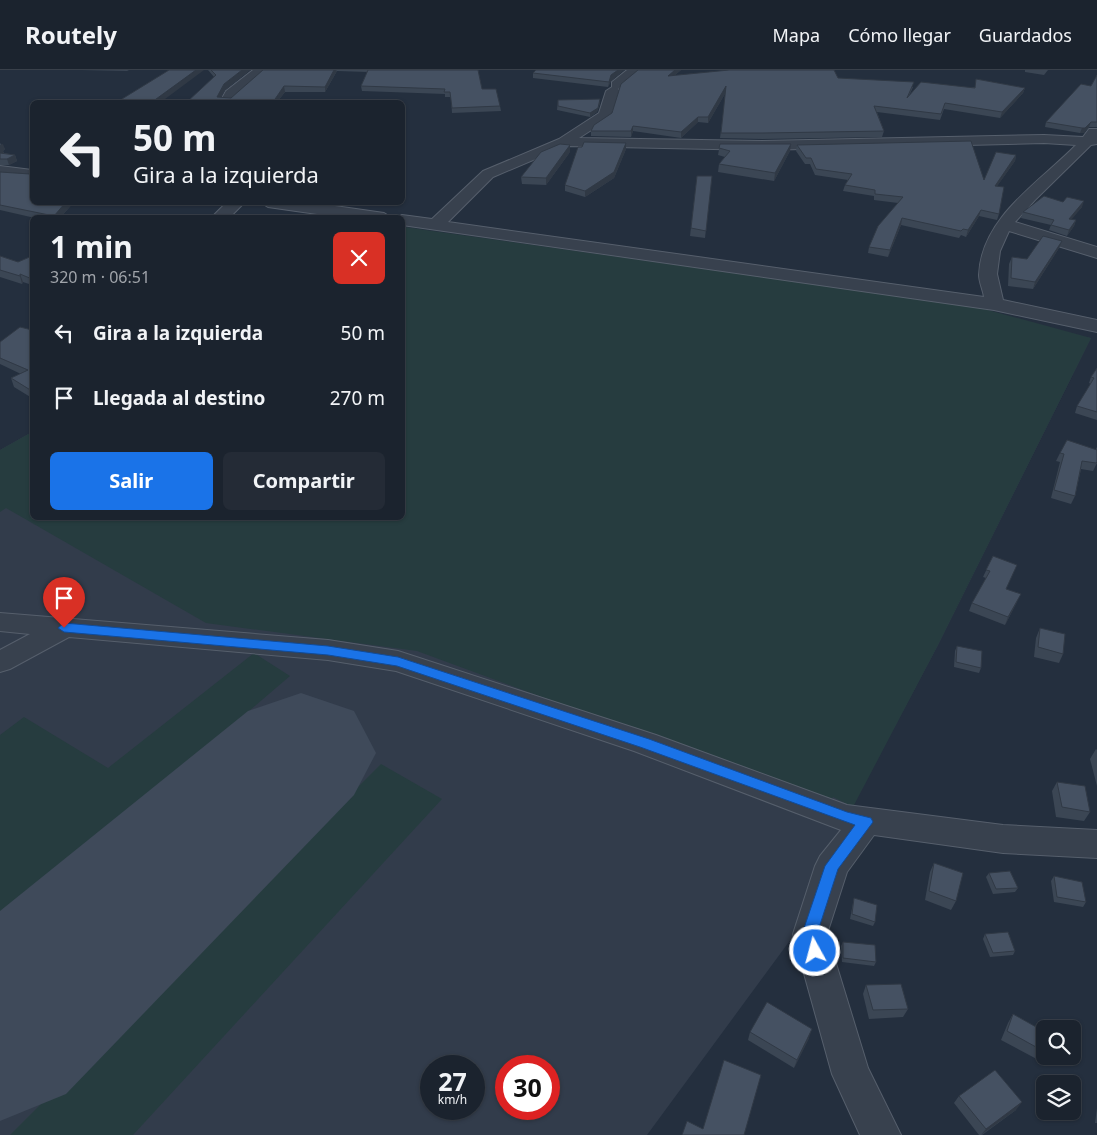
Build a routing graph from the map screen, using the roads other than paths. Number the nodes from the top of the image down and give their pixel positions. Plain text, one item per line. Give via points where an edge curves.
1 (261, 70) edge
2 (635, 70) edge
3 (227, 100) edge
4 (1097, 127) edge
5 (1092, 141) edge
6 (564, 142) junction
7 (0, 171) edge
8 (29, 171) edge
9 (234, 205) edge
10 (310, 205) edge
11 (338, 207) edge
12 (222, 215) edge
13 (371, 215) edge
14 (405, 220) edge
15 (436, 224) junction
16 (1006, 225) junction
17 (1097, 253) edge
18 (994, 304) junction
19 (1097, 326) edge
20 (0, 622) edge
21 (64, 628) junction
22 (0, 662) edge
23 (866, 822) junction
24 (1097, 844) edge
25 (881, 1135) edge

1 - 3 street
2 - 6 street via 615,88 605,115
4 - 5 street
5 - 6 street via 722,146
5 - 16 street via 1028,194
6 - 15 street via 488,174
7 - 8 street
9 - 12 street
10 - 11 street
11 - 13 street
14 - 15 street
15 - 18 street
16 - 17 street
16 - 18 street via 996,238 988,275
18 - 19 street
20 - 21 street
21 - 22 street
21 - 23 street via 328,650 398,661 636,740 846,818
23 - 24 street via 1003,839
23 - 25 street via 832,866 810,934 851,1074

